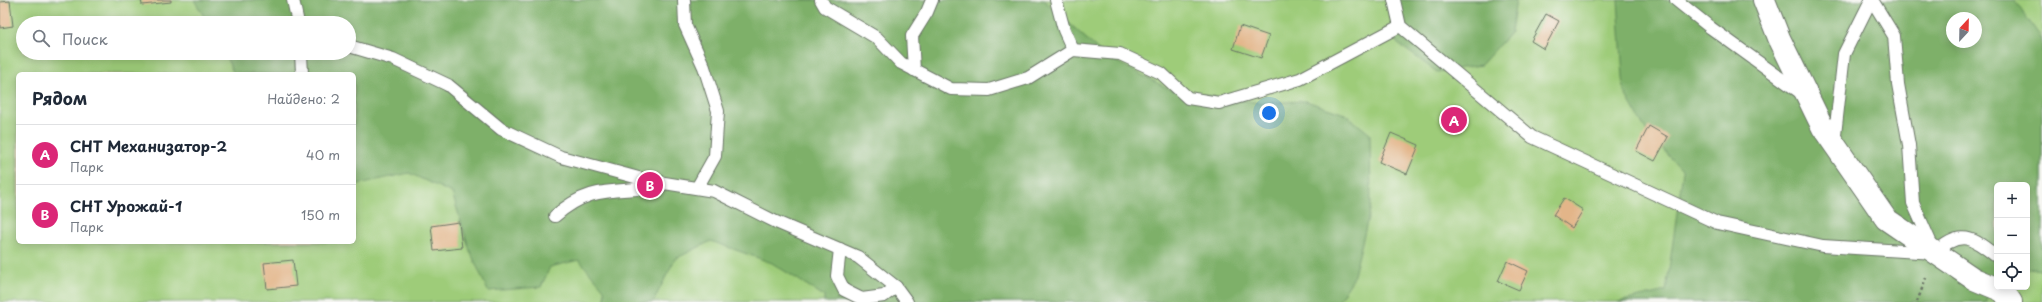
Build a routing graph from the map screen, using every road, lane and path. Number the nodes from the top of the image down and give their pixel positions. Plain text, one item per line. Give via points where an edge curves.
1 (293, 0) edge
2 (684, 0) edge
3 (821, 0) edge
4 (932, 0) edge
5 (1056, 0) edge
6 (1394, 0) edge
7 (1676, 0) edge
8 (1764, 0) edge
9 (1872, 0) edge
10 (296, 16) edge
11 (1400, 26) junction
12 (356, 48) edge
13 (1073, 50) junction
14 (301, 60) edge
15 (914, 70) junction
16 (302, 72) edge
17 (1808, 98) junction
18 (1834, 144) junction
19 (674, 184) junction
20 (697, 188) junction
21 (555, 216) dead end
22 (840, 249) junction
23 (1935, 253) junction
24 (1994, 254) edge
25 (896, 287) junction
26 (2012, 290) edge
27 (907, 302) edge
28 (2012, 302) edge

1 - 10 lane
2 - 20 lane via 685,25 704,66 718,111 715,156
3 - 15 lane via 825,7 877,38 901,63
4 - 15 lane via 912,36
5 - 13 lane via 1064,30
6 - 11 lane
7 - 17 lane
8 - 17 street
9 - 18 lane via 1844,54
9 - 23 lane via 1894,36 1898,84 1909,145 1913,204
11 - 13 lane via 1300,79 1219,103 1188,98 1161,72 1120,54
11 - 23 lane via 1532,137 1717,223 1822,246
12 - 19 lane via 393,60 448,85 501,129 561,157 646,180
13 - 15 lane via 1028,78 989,90 951,89
14 - 16 lane
17 - 18 street via 1822,128
18 - 23 street via 1886,219
19 - 20 lane
19 - 21 lane via 600,191 568,204
20 - 22 lane via 714,191 776,222
22 - 25 lane via 858,257
22 - 25 lane via 837,276 844,290 862,299 884,296
23 - 24 lane via 1947,241 1968,238 1983,245
23 - 28 street via 1974,279 2003,291
25 - 27 lane
26 - 28 lane

